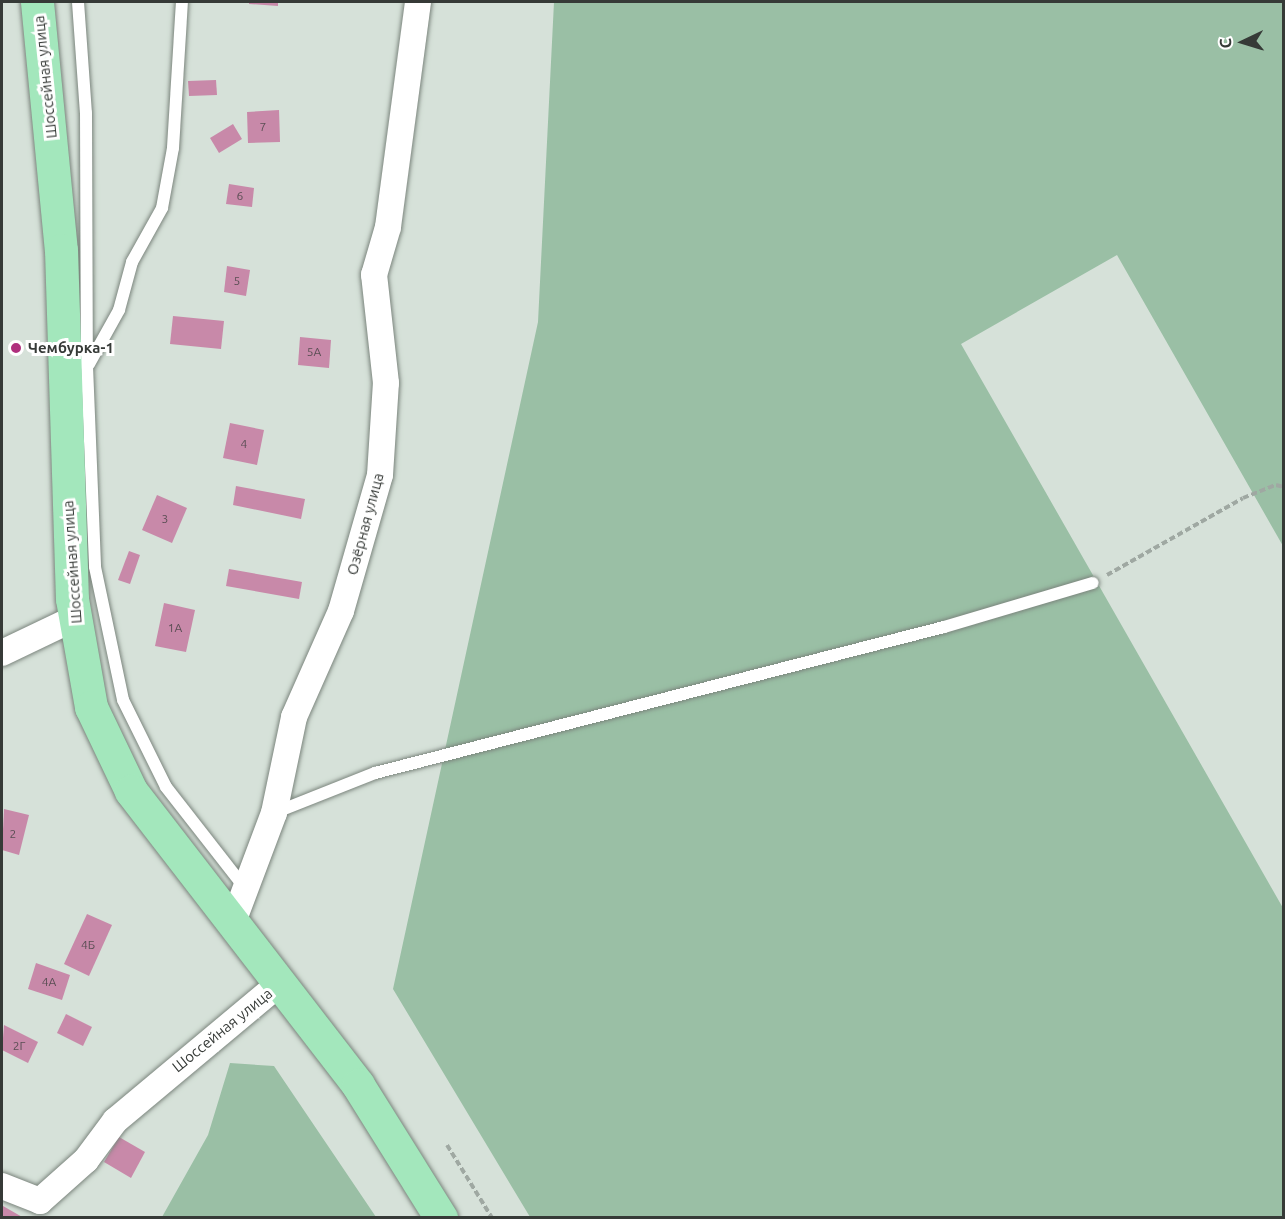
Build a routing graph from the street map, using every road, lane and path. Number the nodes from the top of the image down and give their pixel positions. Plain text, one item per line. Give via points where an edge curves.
1 (37, 2) edge
2 (78, 2) edge
3 (182, 2) edge
4 (418, 2) edge
5 (87, 366) junction
6 (64, 413) junction
7 (1284, 487) edge
8 (1093, 583) joint
9 (75, 618) junction
10 (2, 653) edge
11 (274, 813) junction
12 (246, 889) junction
13 (233, 922) junction
14 (280, 983) junction
15 (447, 1145) dead end
16 (2, 1186) edge
17 (441, 1218) edge
18 (492, 1218) edge

1 - 6 main road, Шоссейная улица via 61,250
2 - 5 lane via 86,113
3 - 5 lane via 173,148 162,208 132,262 119,310
4 - 11 street, Озёрная улица via 388,227 374,275 386,383 380,475 341,611 294,717
5 - 6 lane
5 - 12 lane via 95,567 123,700 166,787
6 - 9 main road, Шоссейная улица
7 - 8 path via 1276,485 1244,498
8 - 11 lane via 944,627 375,773
9 - 10 street
9 - 13 main road, Шоссейная улица via 91,707 131,791
11 - 12 street, Озёрная улица
12 - 13 street, Озёрная улица
13 - 14 main road, Шоссейная улица
14 - 16 street, Шоссейная улица via 115,1121 86,1160 40,1201
14 - 17 main road via 358,1085
15 - 18 path

